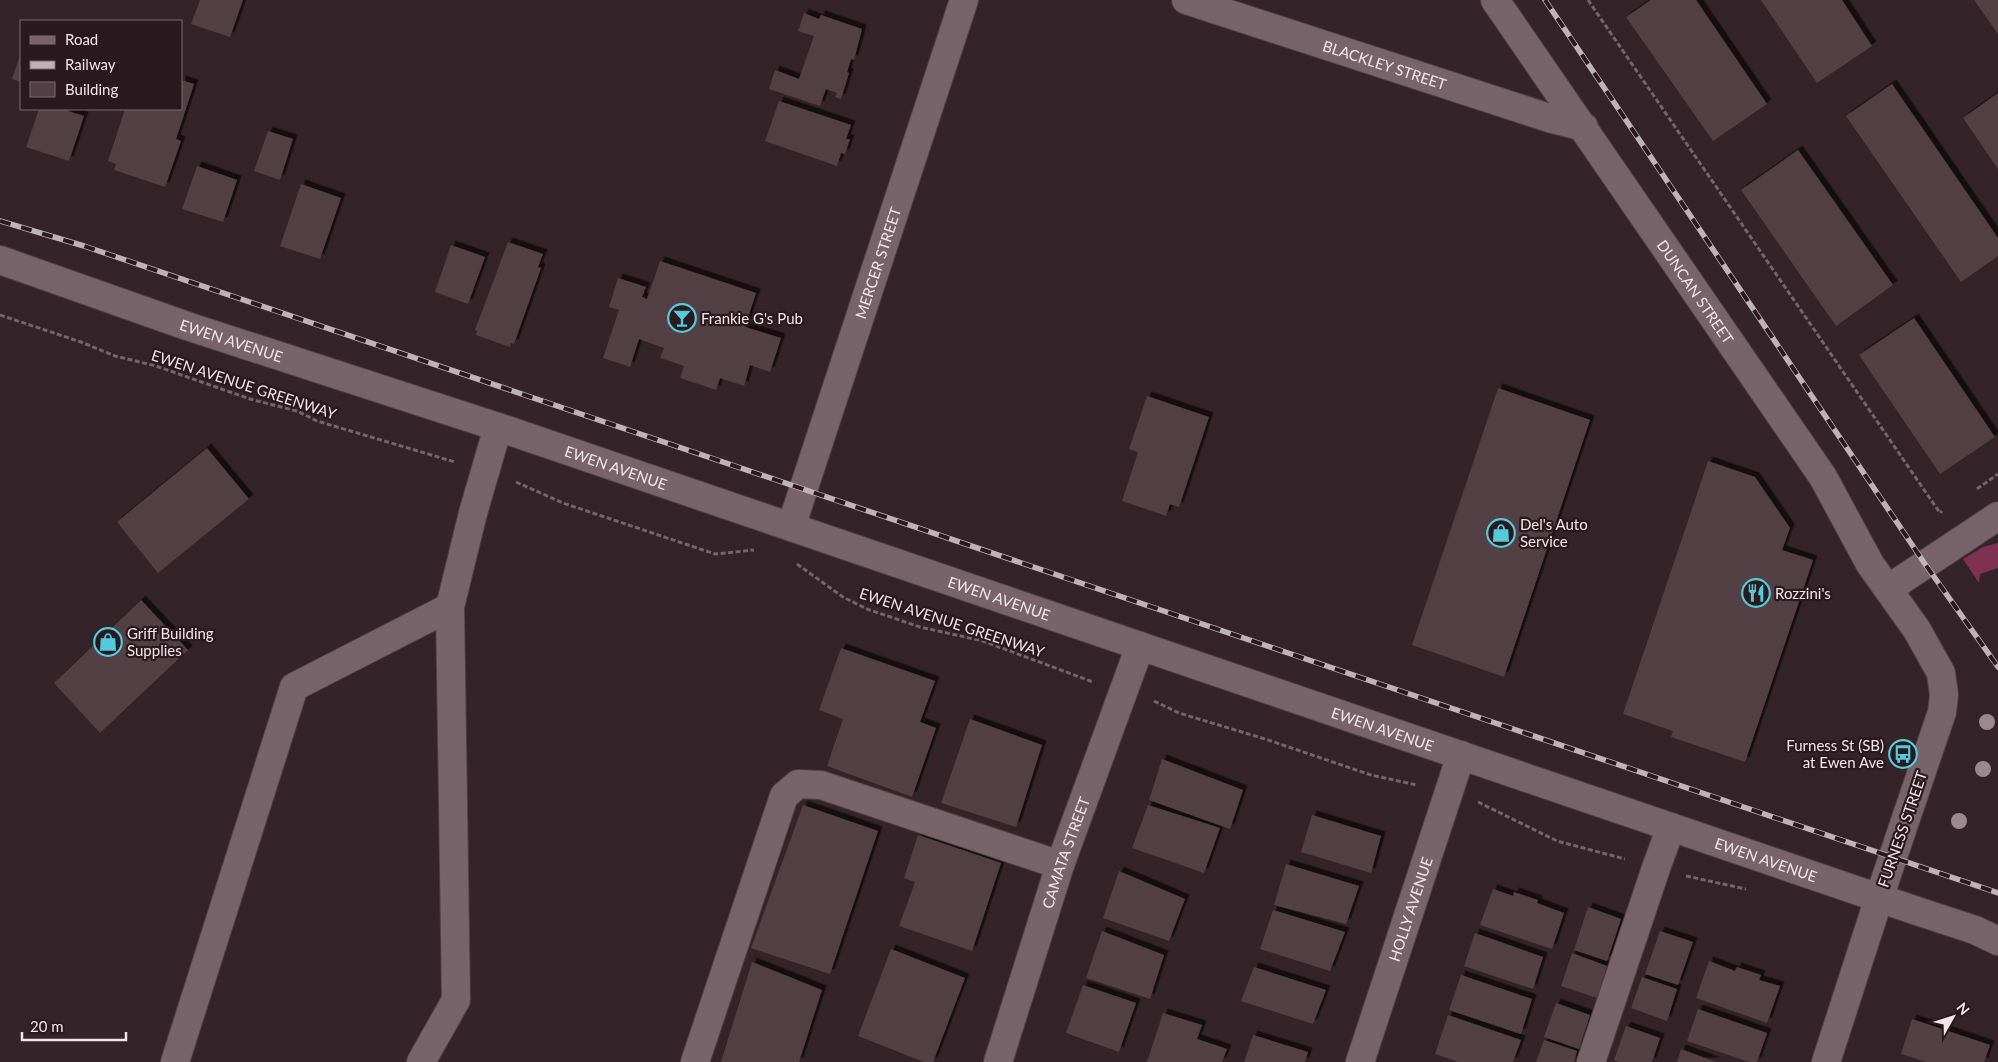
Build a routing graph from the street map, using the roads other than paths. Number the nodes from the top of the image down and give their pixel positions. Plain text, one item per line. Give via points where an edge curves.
1 (964, 0) edge
2 (1186, 0) edge
3 (1496, 0) edge
4 (1584, 127) junction
5 (0, 260) edge
6 (498, 427) junction
7 (1998, 516) edge
8 (791, 527) junction
9 (1888, 589) junction
10 (450, 607) junction
11 (1140, 646) junction
12 (1461, 755) junction
13 (1671, 827) junction
14 (1060, 865) junction
15 (1879, 898) junction
16 (1998, 942) edge
17 (175, 1062) edge
18 (421, 1062) edge
19 (695, 1062) edge
20 (998, 1062) edge
21 (1360, 1062) edge
22 (1591, 1062) edge
23 (1826, 1062) edge

1 - 8 street, MERCER STREET
2 - 4 street, BLACKLEY STREET
3 - 4 street, DUNCAN STREET
4 - 9 street, DUNCAN STREET via 1823,477 1870,564
5 - 6 street, EWEN AVENUE via 187,326
6 - 8 street, EWEN AVENUE
6 - 10 street
7 - 9 street
8 - 11 street, EWEN AVENUE
9 - 15 street, FURNESS STREET via 1941,672 1944,695 1942,712
10 - 17 street via 294,687
10 - 18 street via 456,1000
11 - 12 street, EWEN AVENUE
11 - 14 street, CAMATA STREET
12 - 13 street, EWEN AVENUE
12 - 21 street, HOLLY AVENUE
13 - 15 street, EWEN AVENUE
13 - 22 street
14 - 19 street via 821,785 798,784 784,796
14 - 20 street, CAMATA STREET
15 - 16 street, EWEN AVENUE via 1975,930
15 - 23 street, FURNESS STREET

